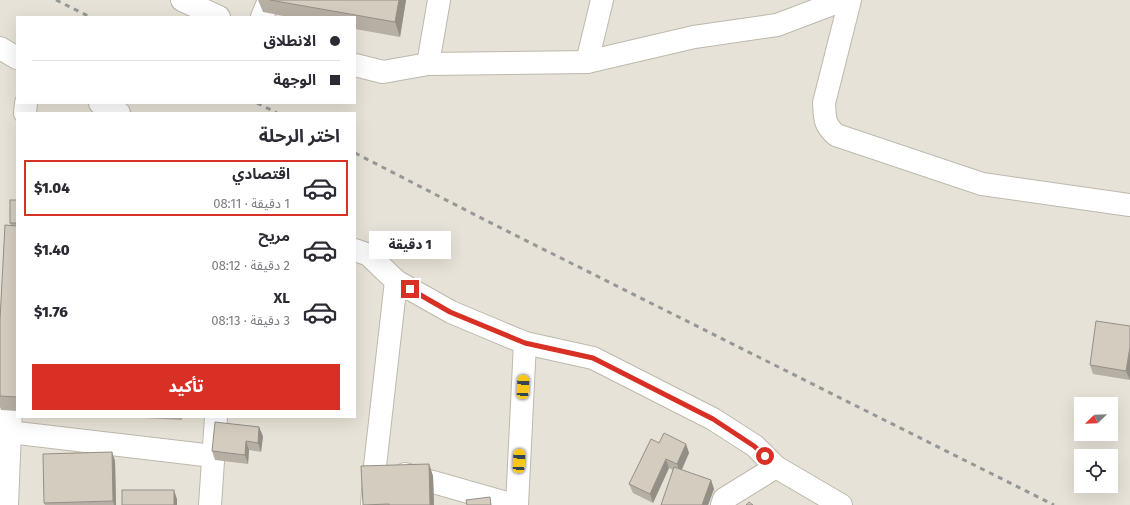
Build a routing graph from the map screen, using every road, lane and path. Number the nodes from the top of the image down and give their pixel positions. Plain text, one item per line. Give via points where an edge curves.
1 (182, 0) edge
2 (270, 0) edge
3 (439, 0) edge
4 (602, 0) edge
5 (842, 0) edge
6 (850, 0) edge
7 (217, 16) edge
8 (262, 16) edge
9 (0, 48) edge
10 (16, 57) edge
11 (587, 62) junction
12 (428, 64) junction
13 (356, 65) edge
14 (102, 104) edge
15 (117, 112) edge
16 (1130, 205) edge
17 (356, 250) edge
18 (396, 281) junction
19 (525, 343) junction
20 (13, 362) edge
21 (216, 418) edge
22 (5, 432) edge
23 (213, 456) junction
24 (375, 466) junction
25 (776, 467) junction
26 (7, 505) edge
27 (210, 505) edge
28 (372, 505) edge
29 (515, 505) edge
30 (722, 505) edge
31 (841, 505) edge

1 - 7 street
2 - 8 street
3 - 12 street
4 - 11 street
5 - 11 street via 777,25 694,37
6 - 16 street via 824,103 824,116 828,128 836,135 982,184
9 - 10 street
11 - 12 street
12 - 13 street via 383,72
14 - 15 street
17 - 18 street via 369,255
18 - 19 street via 450,312
18 - 24 street
19 - 25 street via 593,358 713,419 754,446
19 - 29 street
20 - 22 street
21 - 23 street
22 - 23 street
22 - 26 street
23 - 27 street
24 - 28 street
24 - 29 street
25 - 30 street via 724,499
25 - 31 street

